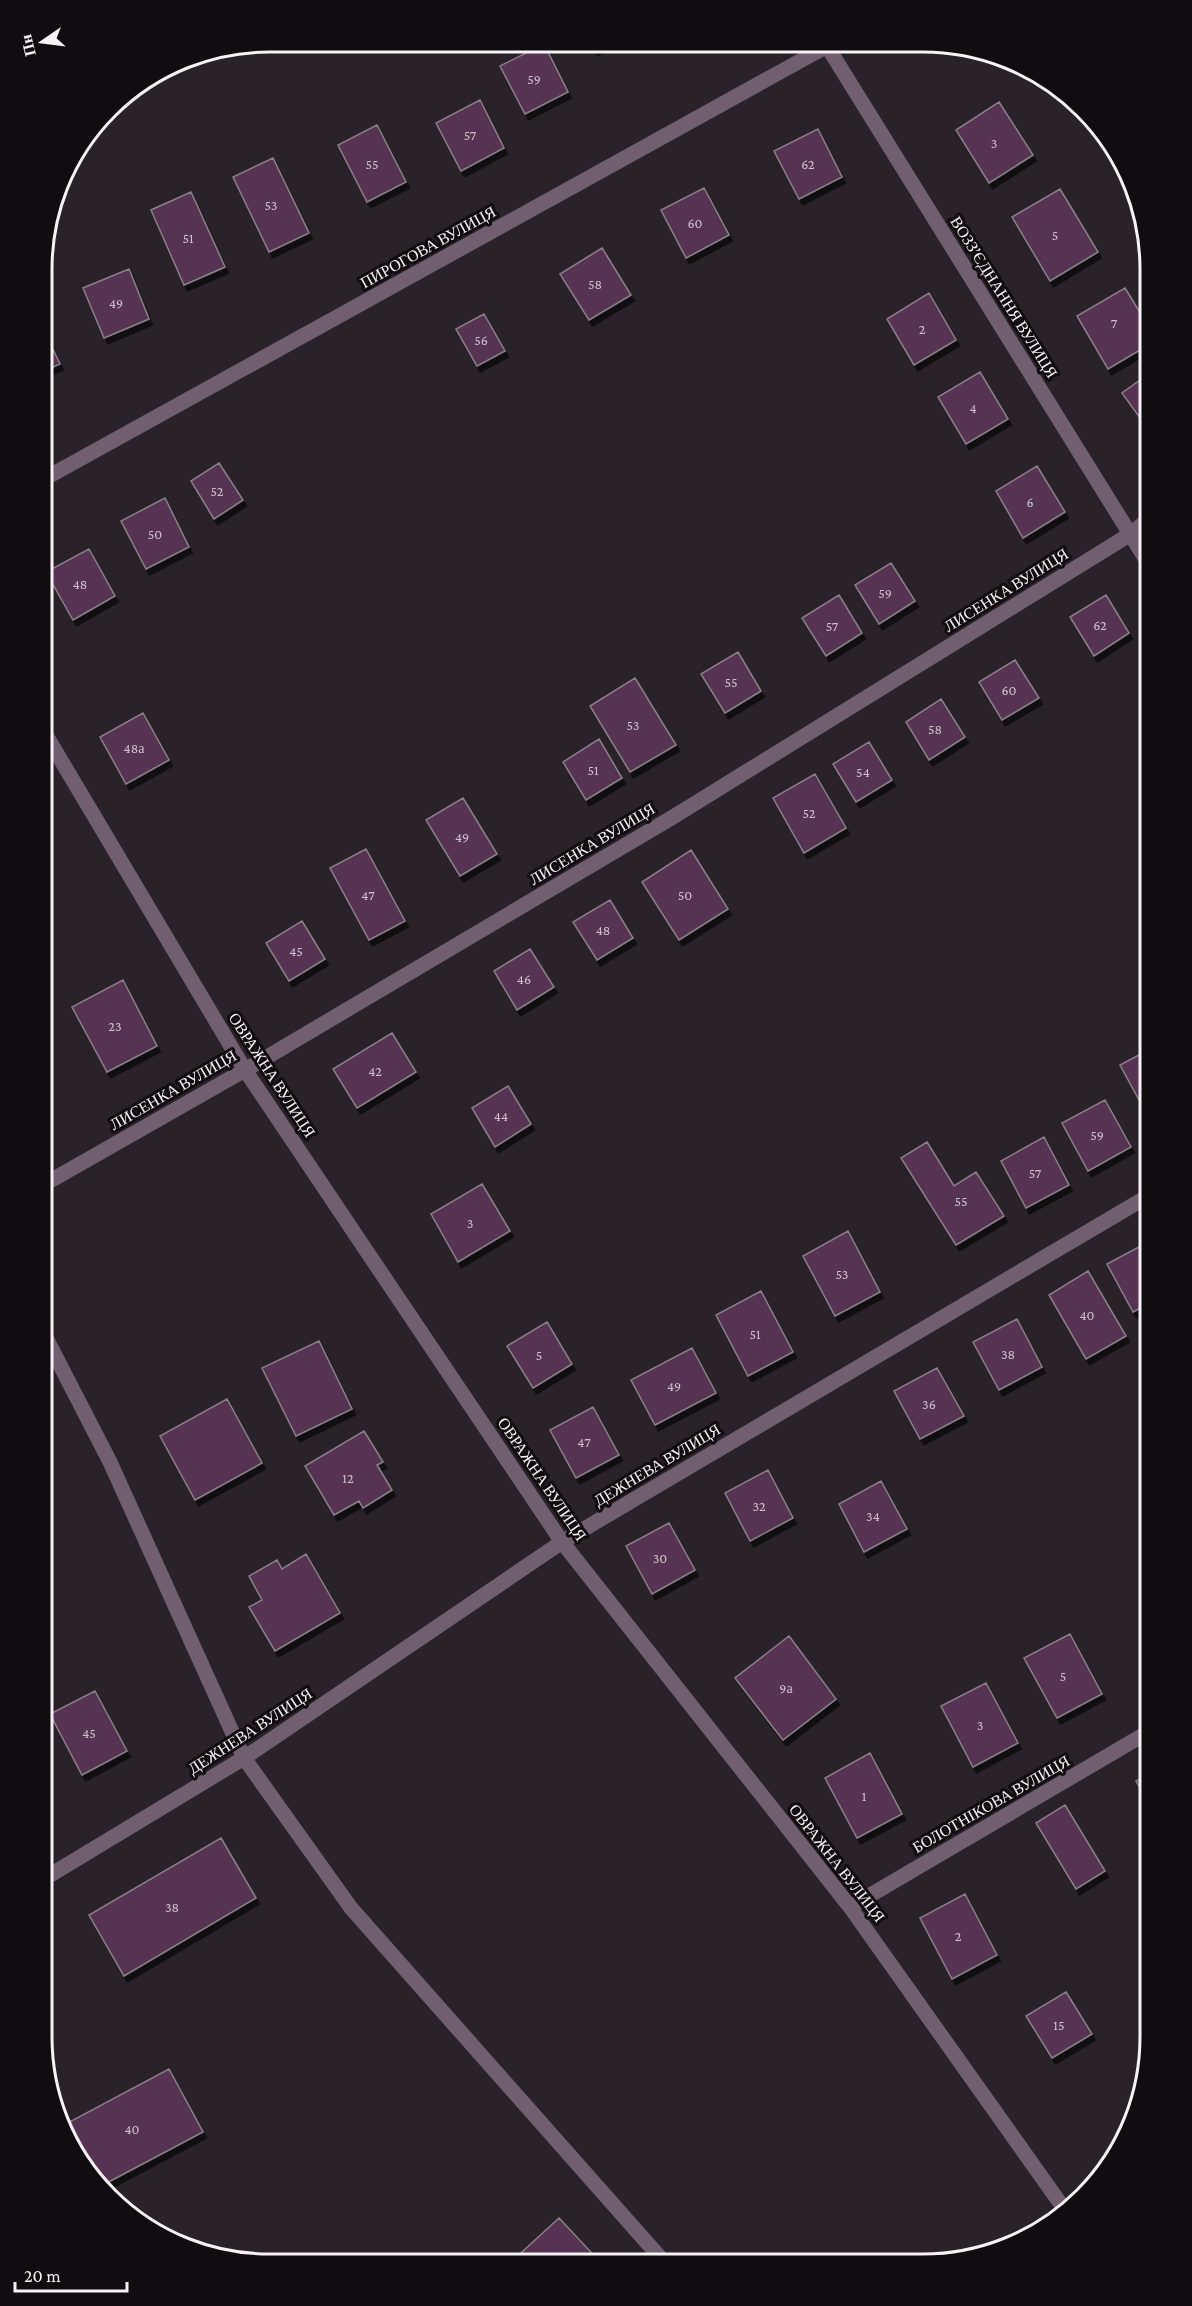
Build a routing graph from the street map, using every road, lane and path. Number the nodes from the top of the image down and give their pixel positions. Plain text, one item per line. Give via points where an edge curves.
1 (817, 52) edge
2 (832, 52) edge
3 (52, 475) edge
4 (1140, 526) edge
5 (1129, 535) junction
6 (1140, 551) edge
7 (52, 745) edge
8 (245, 1070) junction
9 (52, 1180) edge
10 (1140, 1201) edge
11 (52, 1349) edge
12 (562, 1542) junction
13 (1140, 1737) edge
14 (244, 1758) junction
15 (52, 1874) edge
16 (850, 1907) junction
17 (1061, 2204) edge
18 (657, 2254) edge

1 - 3 street, ПИРОГОВА ВУЛИЦЯ
2 - 5 street, ВОЗЗ’ЄДНАННЯ ВУЛИЦЯ
4 - 5 street, ЛИСЕНКА ВУЛИЦЯ
5 - 6 street, ВОЗЗ’ЄДНАННЯ ВУЛИЦЯ
5 - 8 street, ЛИСЕНКА ВУЛИЦЯ via 673,817
7 - 8 street, ОВРАЖНА ВУЛИЦЯ
8 - 9 street, ЛИСЕНКА ВУЛИЦЯ
8 - 12 street, ОВРАЖНА ВУЛИЦЯ
10 - 12 street, ДЕЖНЕВА ВУЛИЦЯ
11 - 14 street via 110,1462
12 - 14 street, ДЕЖНЕВА ВУЛИЦЯ
12 - 16 street, ОВРАЖНА ВУЛИЦЯ
13 - 16 street, БОЛОТНІКОВА ВУЛИЦЯ
14 - 15 street, ДЕЖНЕВА ВУЛИЦЯ
14 - 18 street via 351,1908
16 - 17 street, ОВРАЖНА ВУЛИЦЯ

